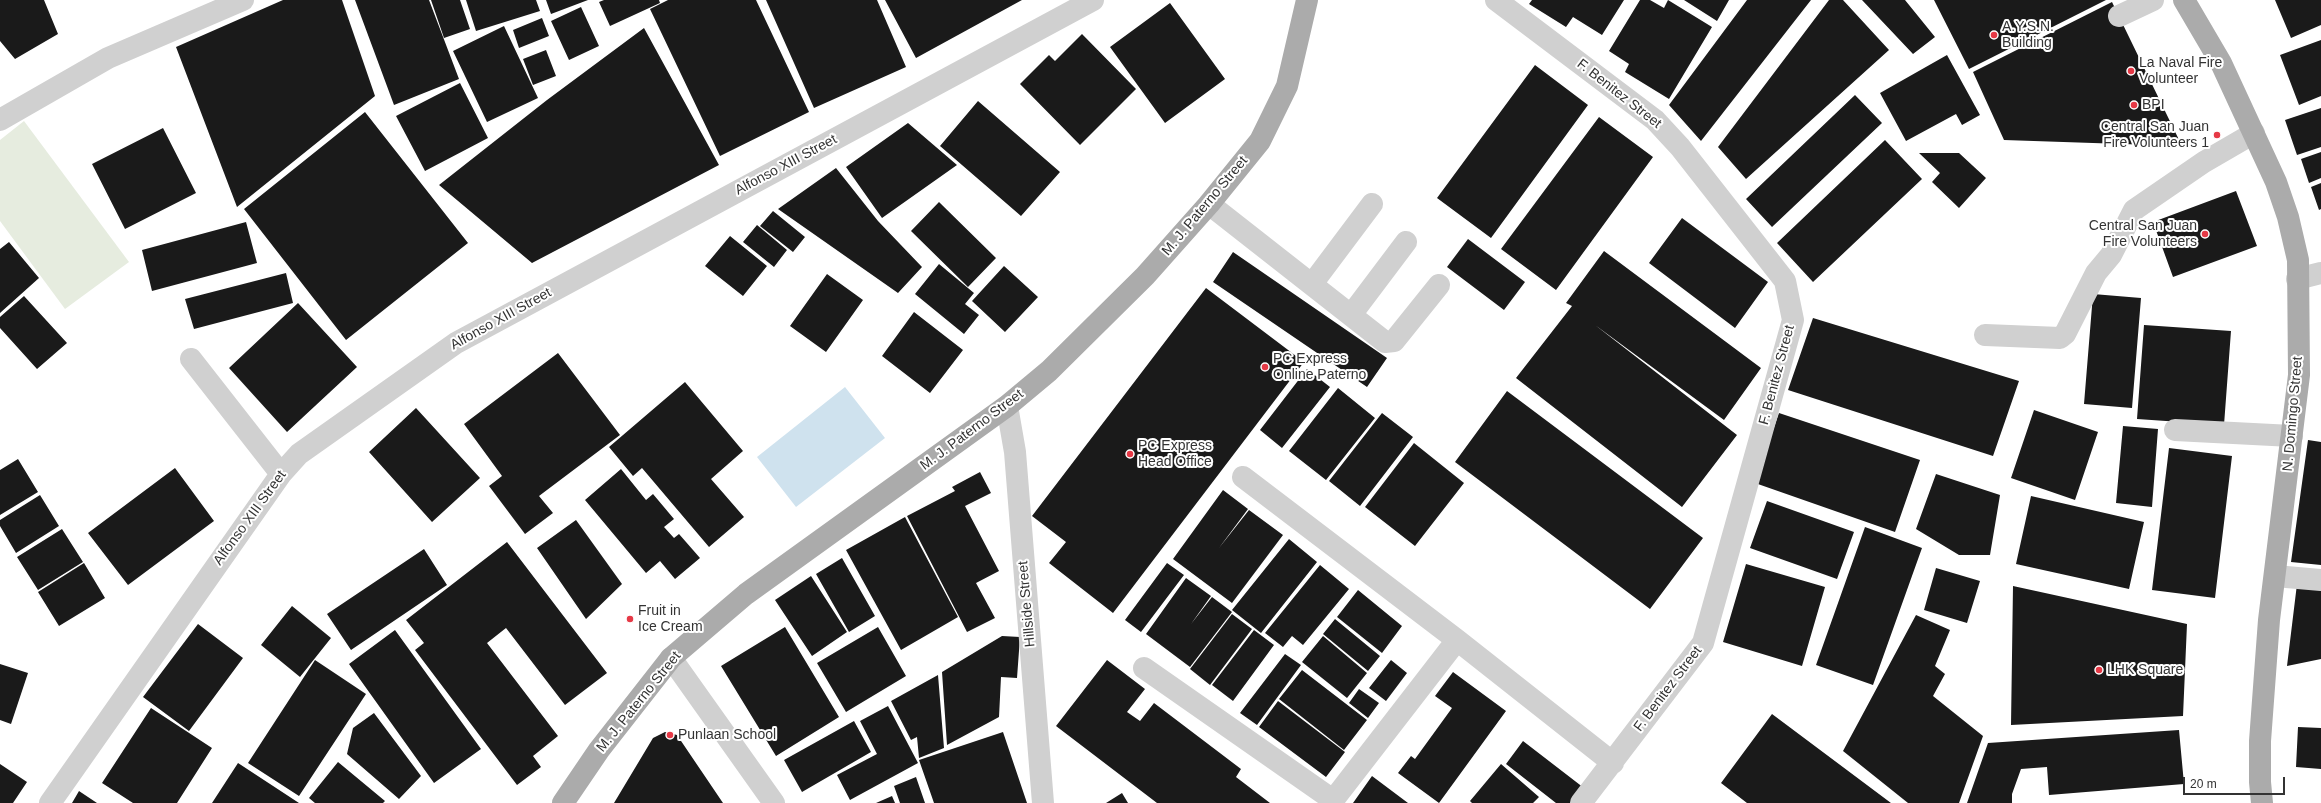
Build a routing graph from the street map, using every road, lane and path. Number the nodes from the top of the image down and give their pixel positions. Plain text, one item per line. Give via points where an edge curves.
1 (243, 0) edge
2 (1093, 0) edge
3 (1307, 0) edge
4 (1496, 0) edge
5 (2152, 0) edge
6 (2184, 0) edge
7 (2119, 16) dead end
8 (0, 120) edge
9 (2254, 133) junction
10 (1209, 204) junction
11 (1372, 204) dead end
12 (1406, 242) dead end
13 (2321, 273) edge
14 (2297, 279) junction
15 (1312, 284) junction
16 (1439, 285) dead end
17 (1351, 315) junction
18 (1985, 335) dead end
19 (192, 359) dead end
20 (1007, 406) junction
21 (2175, 430) dead end
22 (2292, 436) junction
23 (281, 474) junction
24 (1243, 477) dead end
25 (2275, 576) junction
26 (2321, 580) edge
27 (1457, 640) junction
28 (671, 658) junction
29 (1144, 668) dead end
30 (1613, 763) junction
31 (1332, 802) edge
32 (50, 803) edge
33 (562, 803) edge
34 (774, 803) edge
35 (1042, 803) edge
36 (1581, 803) edge
37 (2262, 803) edge

1 - 8 street via 108,58
2 - 23 street, Alfonso XIII Street via 456,343 299,454
3 - 10 main road, M. J. Paterno Street via 1287,86 1260,141
4 - 30 street, F. Benitez Street via 1655,120 1680,147 1785,281 1793,320 1703,643
5 - 7 street
6 - 9 main road, N. Domingo Street via 2221,63
9 - 14 main road, N. Domingo Street via 2276,182 2288,217 2298,260
9 - 18 street via 2204,162 2134,210 2111,255 2096,273 2065,334 2060,338
10 - 15 street
10 - 20 main road, M. J. Paterno Street via 1145,276 1049,371
11 - 15 street
12 - 17 street
13 - 14 street
14 - 22 main road, N. Domingo Street via 2299,375
15 - 17 street
16 - 17 street via 1394,341 1385,342
19 - 23 street
20 - 28 main road, M. J. Paterno Street via 746,594
20 - 35 street, Hillside Street via 1015,452
21 - 22 street
22 - 25 main road, N. Domingo Street
23 - 32 street, Alfonso XIII Street
24 - 27 street
25 - 26 street
25 - 37 main road, N. Domingo Street via 2260,740
27 - 30 street
27 - 31 street
28 - 33 main road, M. J. Paterno Street via 598,750
28 - 34 street
29 - 31 street
30 - 36 street, F. Benitez Street

